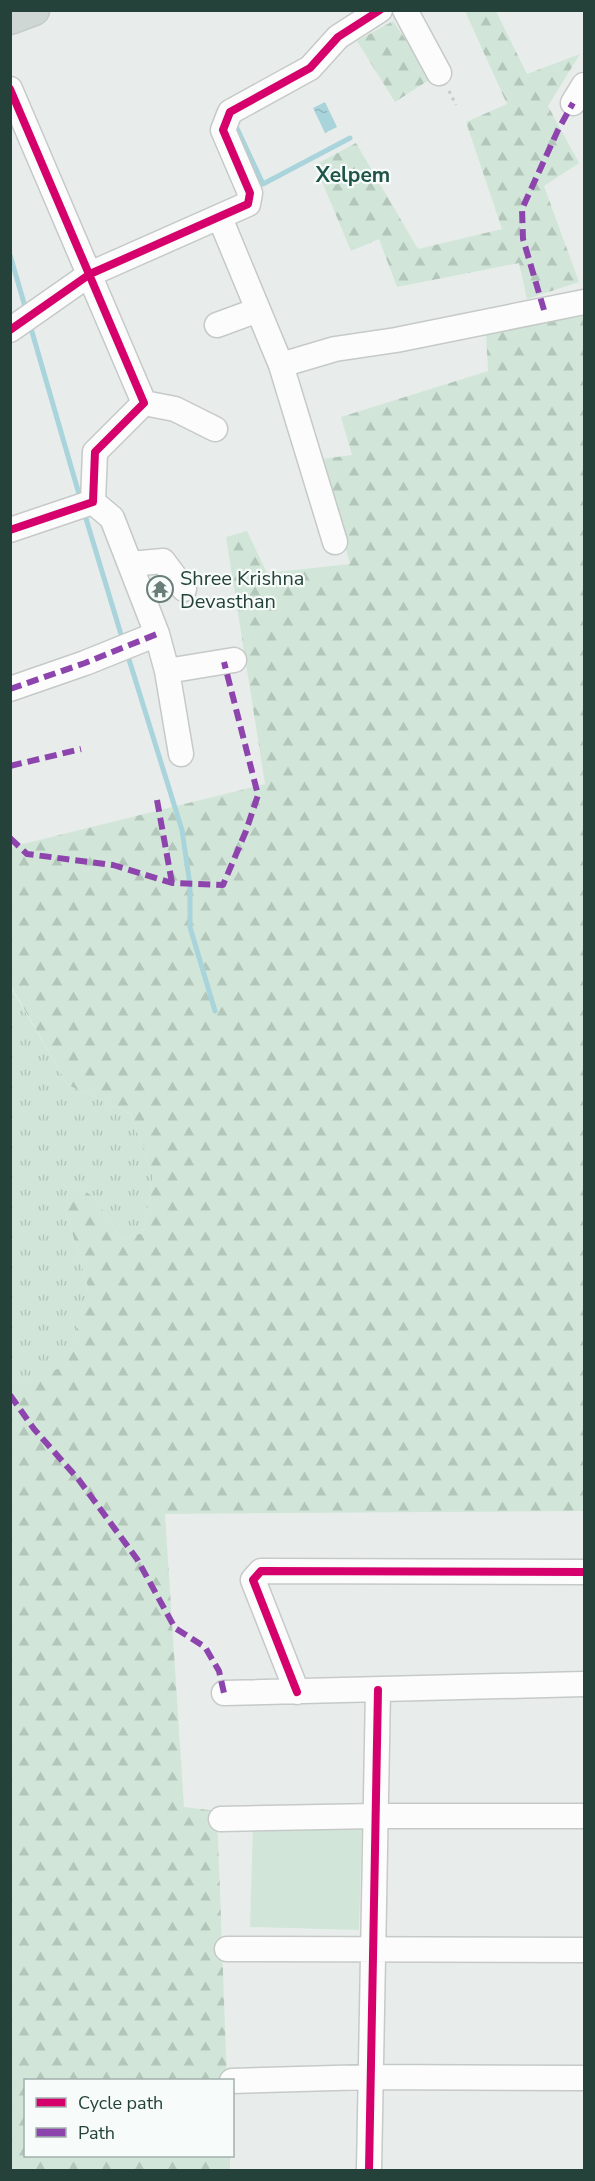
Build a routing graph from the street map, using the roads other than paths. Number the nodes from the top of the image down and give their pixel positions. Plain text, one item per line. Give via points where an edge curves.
1 (34, 10) edge
2 (380, 10) edge
3 (405, 10) edge
4 (10, 20) edge
5 (439, 73) dead end
6 (10, 89) edge
7 (220, 218) junction
8 (90, 274) junction
9 (585, 302) edge
10 (258, 310) junction
11 (218, 326) dead end
12 (10, 330) edge
13 (281, 365) junction
14 (144, 403) junction
15 (214, 429) dead end
16 (93, 502) junction
17 (10, 530) edge
18 (335, 542) dead end
19 (130, 564) junction
20 (184, 589) dead end
21 (157, 633) junction
22 (234, 660) dead end
23 (167, 671) junction
24 (10, 689) edge
25 (181, 754) dead end
26 (585, 1572) edge
27 (585, 1684) edge
28 (378, 1690) junction
29 (297, 1692) junction
30 (224, 1694) dead end
31 (375, 1816) junction
32 (585, 1816) edge
33 (221, 1819) dead end
34 (227, 1949) dead end
35 (372, 1949) junction
36 (585, 1950) edge
37 (370, 2077) junction
38 (585, 2078) edge
39 (234, 2081) edge
40 (369, 2170) edge

1 - 4 main road
2 - 7 street via 338,37 310,68 230,112 223,130 250,193 248,204
3 - 5 street
6 - 8 street
7 - 8 street
7 - 10 street
8 - 12 street
8 - 14 street
9 - 13 street via 335,349
10 - 11 street
10 - 13 street
13 - 18 street
14 - 15 street via 175,408
14 - 16 street via 95,452
16 - 17 street
16 - 19 street via 112,518
19 - 20 street via 163,561
19 - 21 street
21 - 23 street
21 - 24 street
22 - 23 street
23 - 25 street
26 - 29 street via 261,1571 253,1580
27 - 28 street
28 - 29 street
28 - 31 street
29 - 30 street
31 - 32 street
31 - 33 street
31 - 35 street
34 - 35 street
35 - 36 street
35 - 37 street
37 - 38 street
37 - 39 street
37 - 40 street

